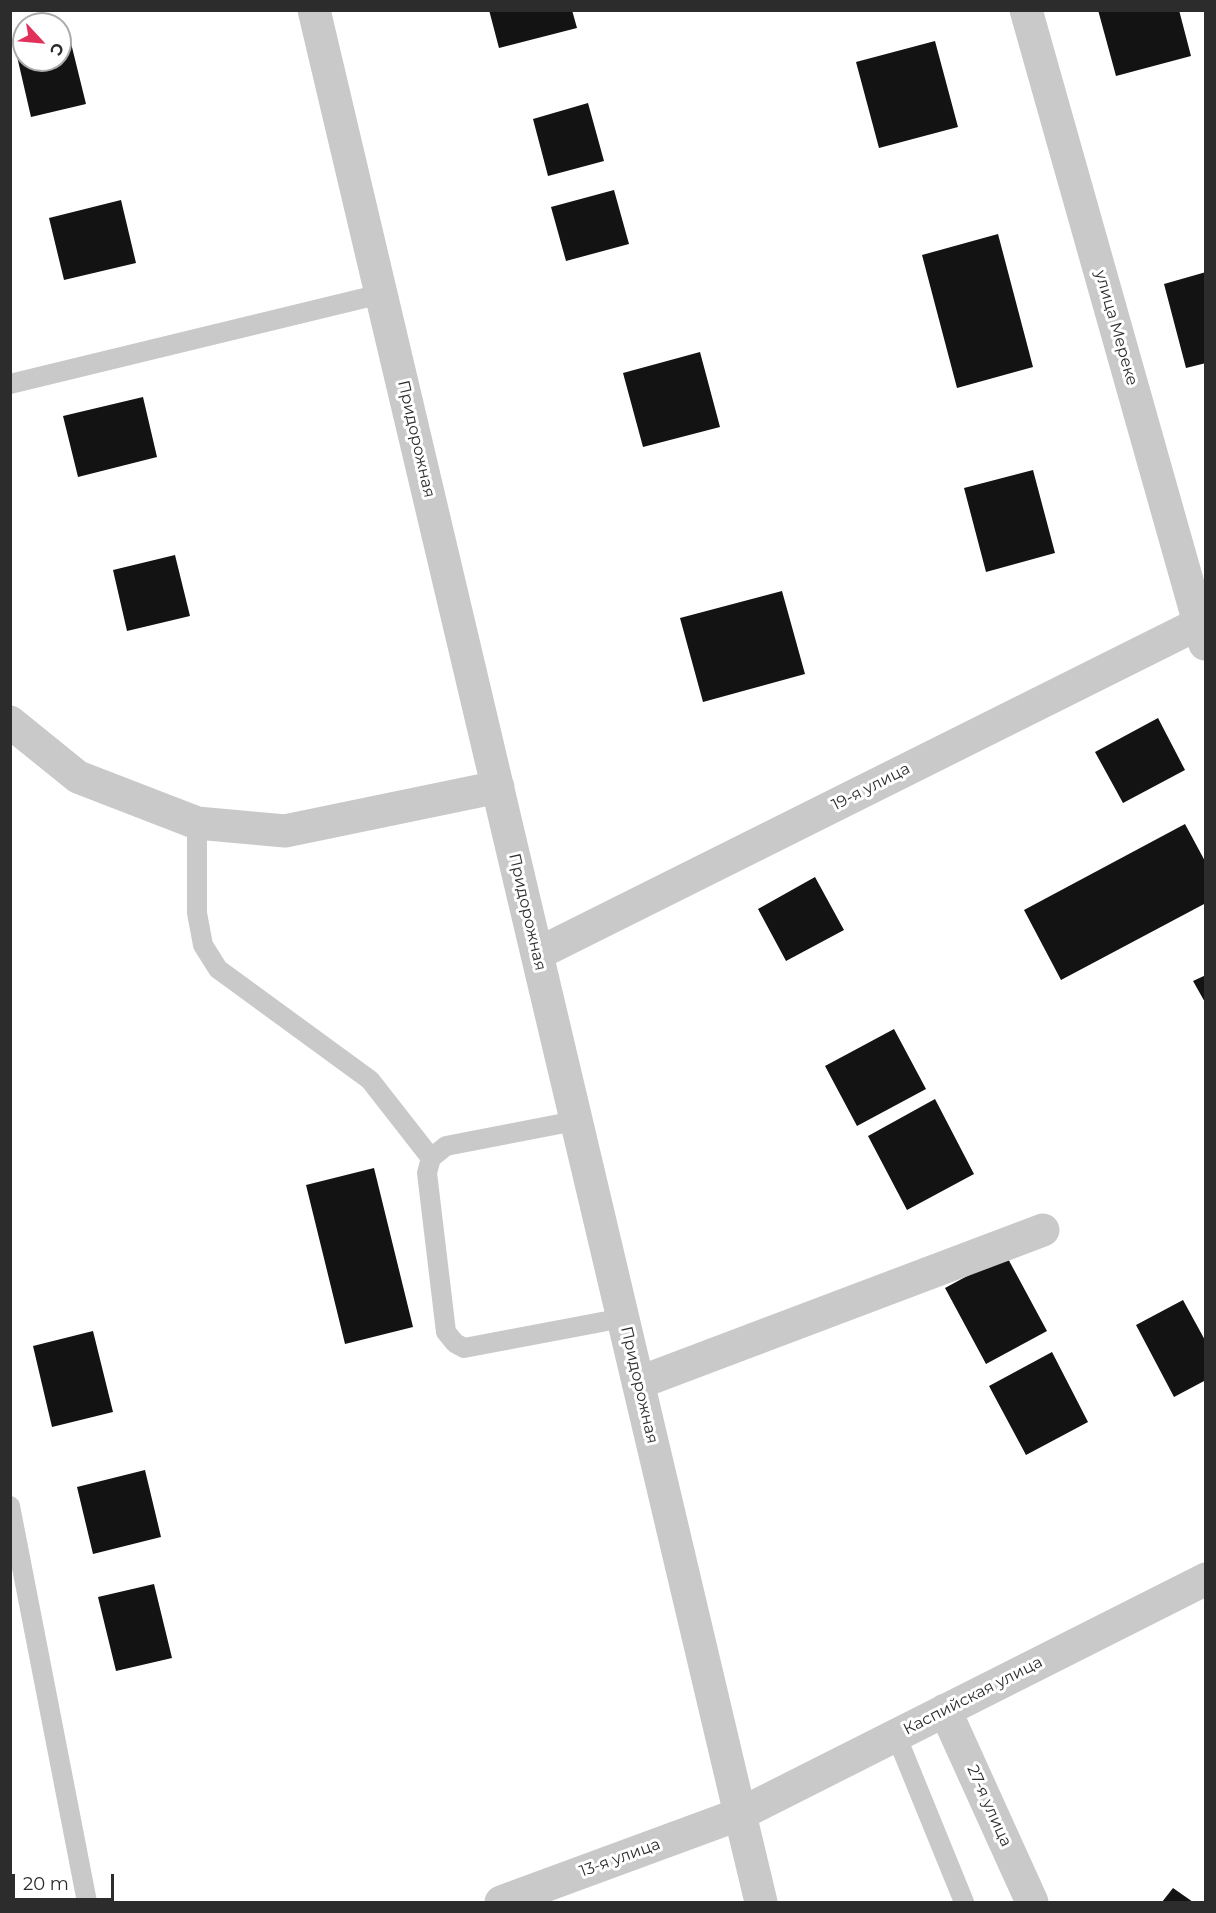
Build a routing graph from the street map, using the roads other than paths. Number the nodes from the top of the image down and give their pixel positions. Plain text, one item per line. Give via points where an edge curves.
1 (314, 10) edge
2 (1026, 10) edge
3 (381, 294) junction
4 (10, 384) edge
5 (1204, 630) edge
6 (10, 722) edge
7 (498, 787) junction
8 (197, 824) junction
9 (537, 954) junction
10 (575, 1121) junction
11 (431, 1158) junction
12 (1043, 1230) dead end
13 (622, 1318) junction
14 (638, 1383) junction
15 (10, 1506) edge
16 (1206, 1579) edge
17 (945, 1710) junction
18 (896, 1735) junction
19 (740, 1814) junction
20 (87, 1902) edge
21 (501, 1902) edge
22 (761, 1902) edge
23 (964, 1902) edge
24 (1032, 1902) edge

1 - 3 street, Придорожная
2 - 5 street, улица Мереке
3 - 4 lane
3 - 7 street, Придорожная
5 - 9 street, 19-я улица
6 - 8 street via 78,777
7 - 8 street via 285,831
7 - 9 street, Придорожная
8 - 11 lane via 197,913 203,945 218,969 370,1080
9 - 10 street, Придорожная
10 - 11 lane via 446,1146
10 - 13 street, Придорожная
11 - 13 lane via 428,1173 446,1332 455,1343 464,1348
12 - 14 street
13 - 14 street, Придорожная
14 - 19 street, Придорожная
15 - 20 lane
16 - 17 street, Каспийская улица
17 - 18 street, Каспийская улица
17 - 24 street, 27-я улица
18 - 19 street, Каспийская улица
18 - 23 lane
19 - 21 street, 13-я улица
19 - 22 street, Придорожная

